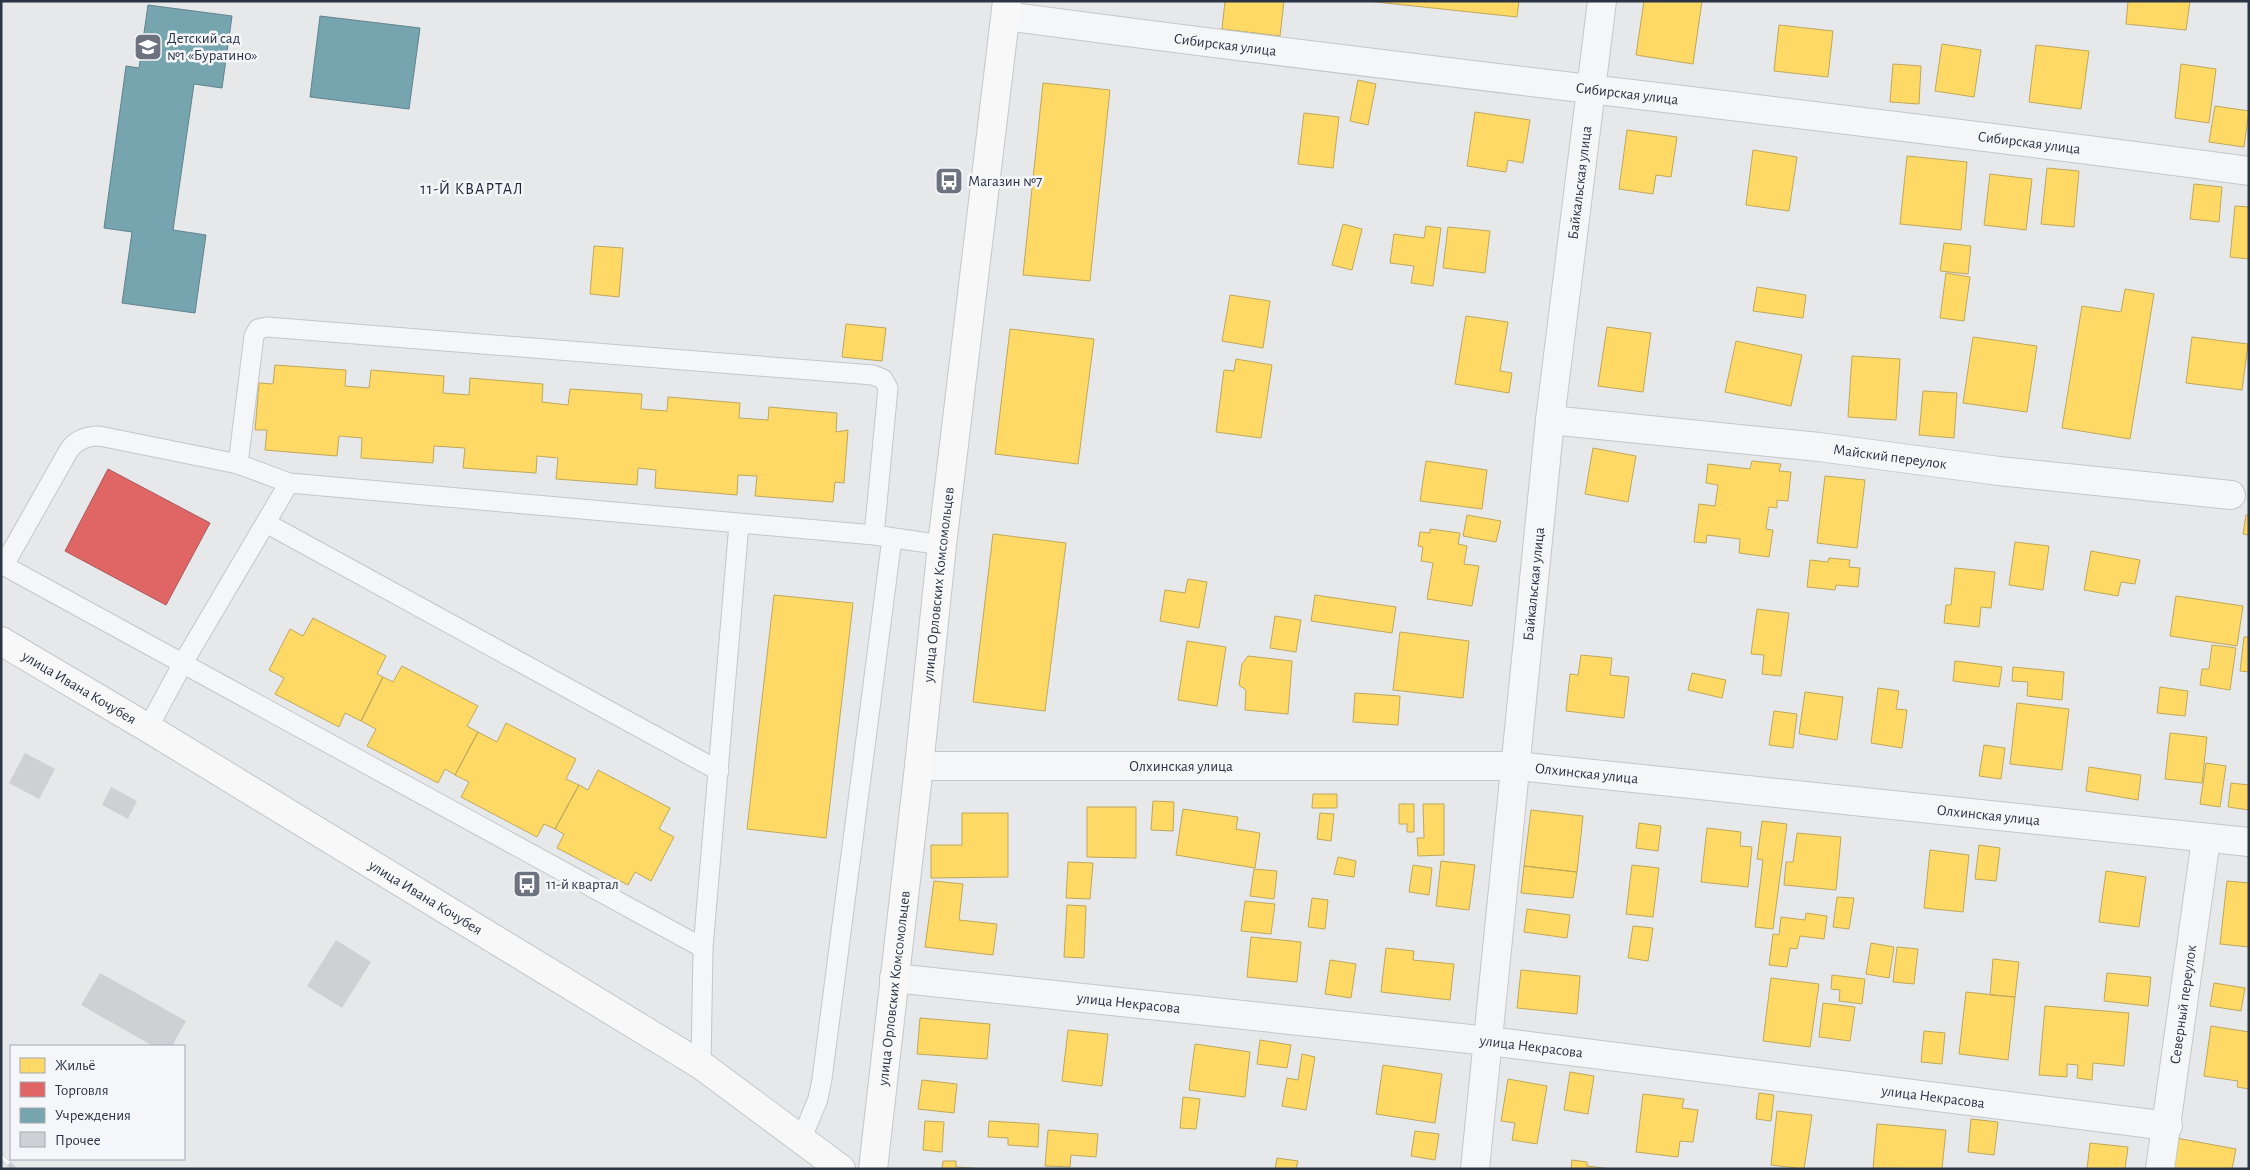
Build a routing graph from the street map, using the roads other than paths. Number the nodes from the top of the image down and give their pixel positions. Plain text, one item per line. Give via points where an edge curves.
1 (1602, 1) edge
2 (1007, 9) edge
3 (1593, 90) junction
4 (2249, 172) edge
5 (1550, 420) junction
6 (238, 464) junction
7 (289, 483) junction
8 (2231, 495) dead end
9 (266, 523) junction
10 (739, 524) junction
11 (883, 537) junction
12 (942, 545) junction
13 (3, 564) edge
14 (1, 641) edge
15 (183, 663) junction
16 (148, 728) junction
17 (920, 766) junction
18 (1517, 766) junction
19 (719, 771) junction
20 (2206, 839) junction
21 (2249, 842) edge
22 (703, 948) junction
23 (894, 978) junction
24 (1489, 1041) junction
25 (701, 1065) junction
26 (2168, 1126) junction
27 (801, 1140) junction
28 (841, 1169) edge
29 (873, 1169) edge
30 (1475, 1169) edge
31 (2160, 1169) edge

1 - 3 street, Байкальская улица
2 - 3 street, Сибирская улица
2 - 12 street, улица Орловских Комсомольцев
3 - 4 street, Сибирская улица via 2047,144
3 - 5 street, Байкальская улица
5 - 8 street, Майский переулок via 1819,447 2009,472
5 - 18 street, Байкальская улица
6 - 7 lane
6 - 11 lane via 254,336 258,329 266,327 873,375 882,379 888,388
6 - 13 lane via 99,436 83,438 69,450
7 - 9 lane
7 - 10 lane
9 - 15 lane
9 - 19 lane
10 - 11 lane
10 - 19 lane
11 - 12 lane
11 - 27 lane via 822,1079 818,1099
12 - 17 street, улица Орловских Комсомольцев
13 - 15 lane
14 - 16 street, улица Ивана Кочубея
15 - 16 lane
15 - 22 lane
16 - 25 street, улица Ивана Кочубея
17 - 18 street, Олхинская улица
17 - 23 street, улица Орловских Комсомольцев
18 - 20 street, Олхинская улица
18 - 24 street, Байкальская улица
19 - 22 lane
20 - 21 street, Олхинская улица
20 - 26 street, Северный переулок
22 - 25 lane
23 - 24 street, улица Некрасова
23 - 29 street, улица Орловских Комсомольцев
24 - 26 street, улица Некрасова
24 - 30 street, Байкальская улица
25 - 27 street, улица Ивана Кочубея
26 - 31 street, Северный переулок
27 - 28 street, улица Ивана Кочубея

